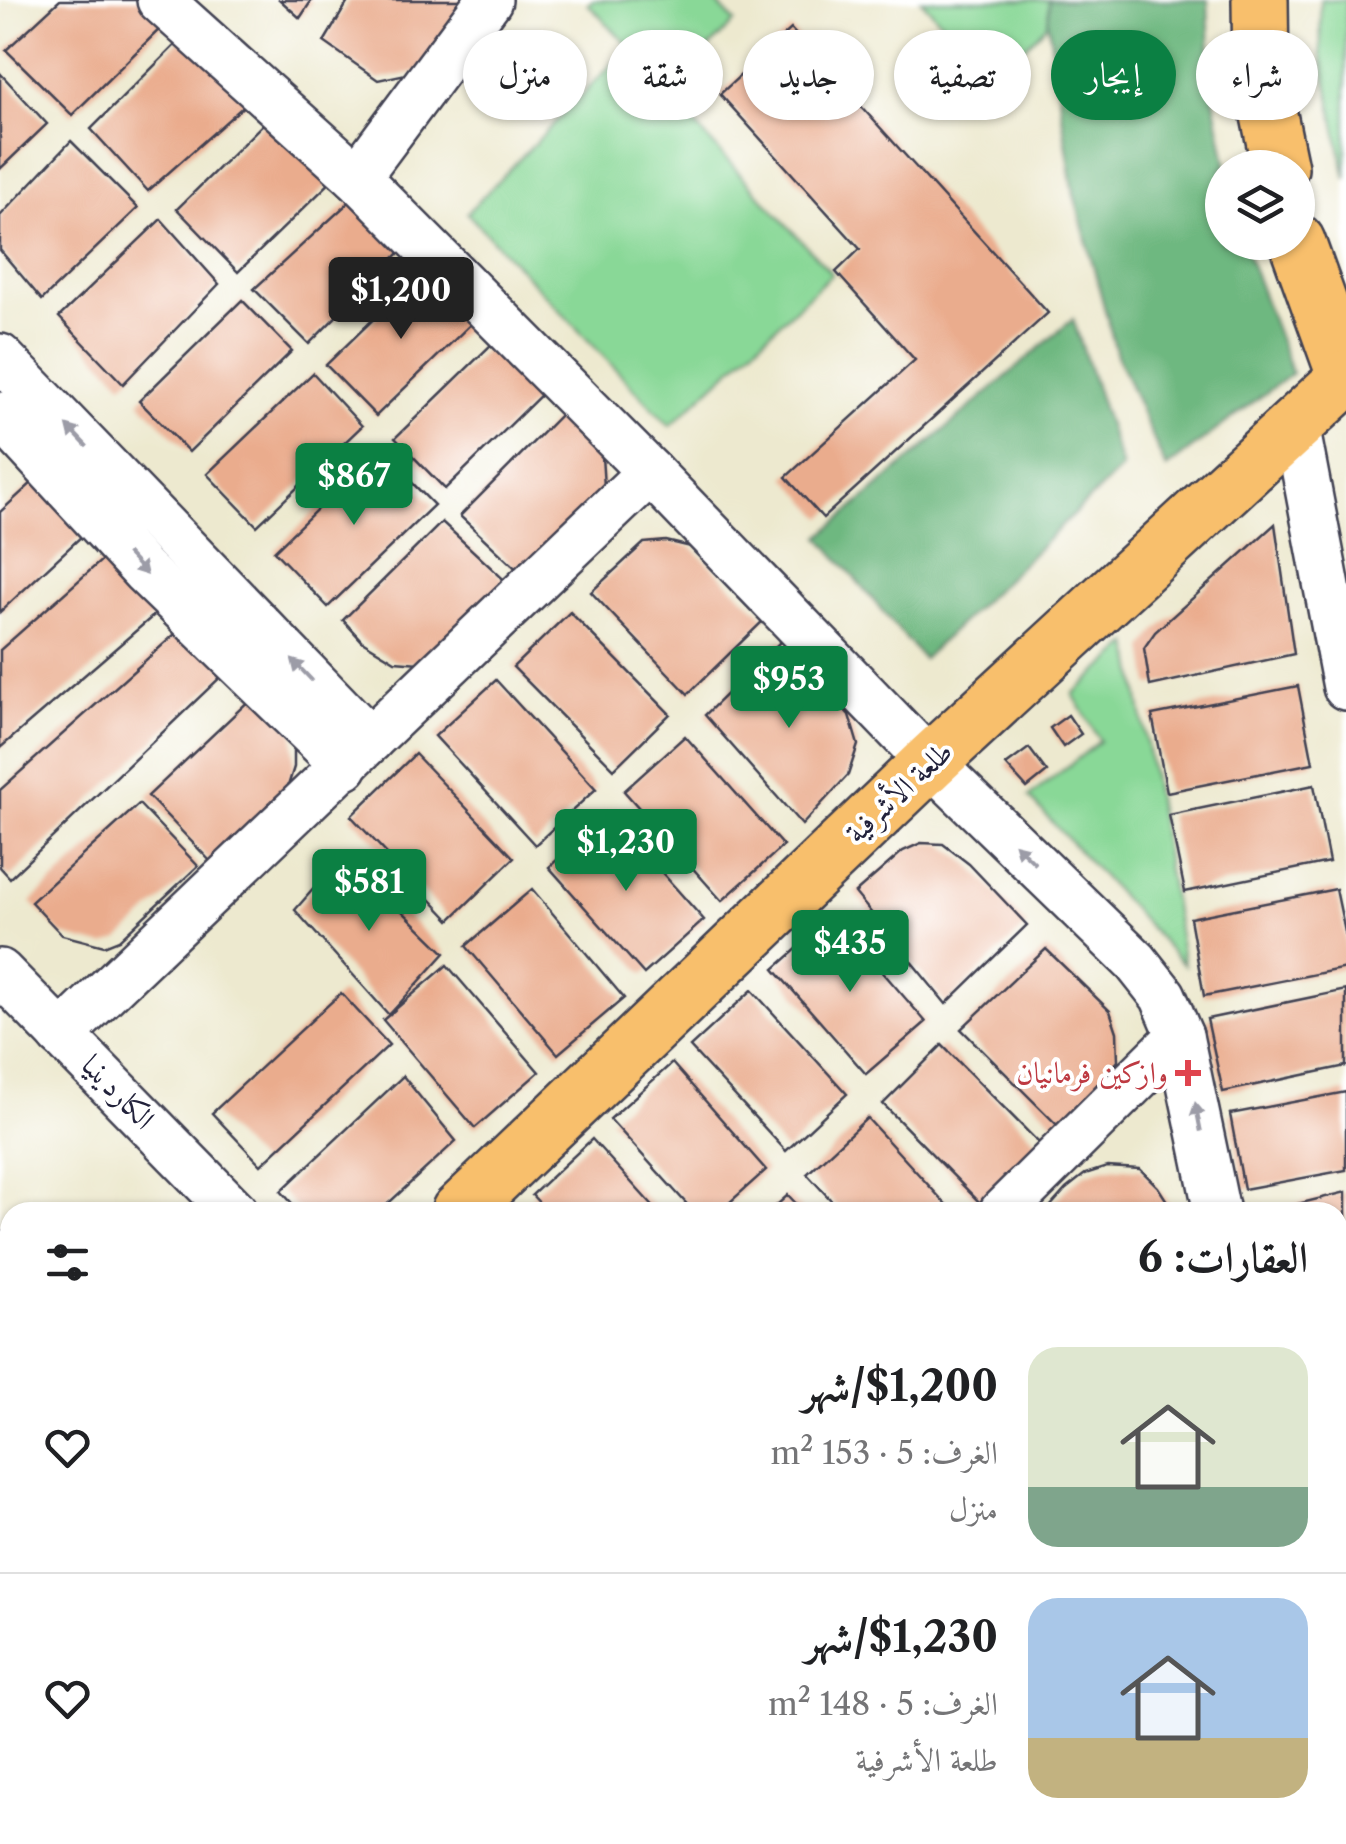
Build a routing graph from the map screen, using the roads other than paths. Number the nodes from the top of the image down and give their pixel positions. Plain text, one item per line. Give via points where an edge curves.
1 (160, 0) edge
2 (489, 0) edge
3 (1260, 0) edge
4 (1276, 150) edge
5 (357, 177) junction
6 (1303, 260) edge
7 (0, 357) edge
8 (1346, 378) edge
9 (0, 415) edge
10 (1296, 426) junction
11 (650, 472) junction
12 (1346, 687) edge
13 (357, 753) junction
14 (930, 762) junction
15 (0, 972) edge
16 (61, 1034) junction
17 (1180, 1036) junction
18 (225, 1202) edge
19 (469, 1202) edge
20 (1012, 1202) edge
21 (1214, 1202) edge

1 - 5 street
2 - 5 street
3 - 4 main road via 1262,77
5 - 11 street
6 - 8 main road
13 -> 7 street
8 - 10 main road, طلعة الأشرفية
9 -> 13 street via 144,571
10 - 12 street
10 - 14 main road, طلعة الأشرفية
11 - 13 street
11 - 14 street
13 - 16 street
17 -> 14 street via 1164,996 1136,962
14 - 19 main road, طلعة الأشرفية
15 - 16 street, الكاردينيا
16 - 18 street, الكاردينيا
17 - 20 street
21 -> 17 street

